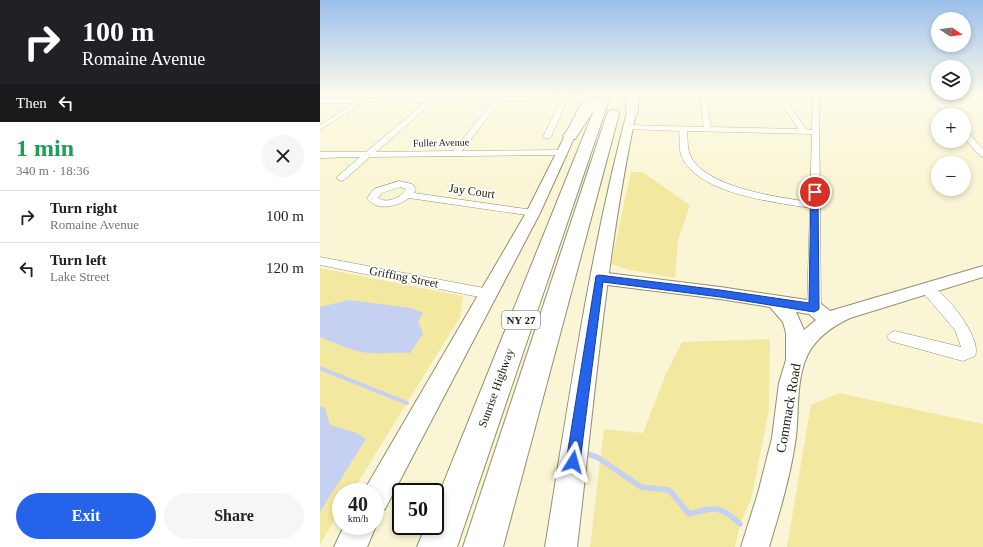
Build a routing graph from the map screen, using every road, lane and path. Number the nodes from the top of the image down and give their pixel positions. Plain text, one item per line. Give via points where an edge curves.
1 (333, 120) edge
2 (409, 120) edge
3 (482, 120) edge
4 (555, 120) edge
5 (584, 120) edge
6 (587, 120) edge
7 (621, 120) edge
8 (627, 120) edge
9 (706, 120) edge
10 (796, 120) edge
11 (815, 120) edge
12 (628, 127) junction
13 (320, 128) edge
14 (684, 129) junction
15 (708, 129) junction
16 (803, 131) junction
17 (815, 132) junction
18 (547, 137) dead end
19 (971, 141) edge
20 (566, 144) junction
21 (456, 153) junction
22 (368, 154) junction
23 (983, 154) edge
24 (320, 155) edge
25 (341, 178) dead end
26 (408, 195) dead end
27 (814, 206) junction
28 (533, 214) junction
29 (320, 260) edge
30 (983, 271) edge
31 (599, 278) junction
32 (926, 288) junction
33 (489, 294) junction
34 (774, 301) junction
35 (814, 308) junction
36 (828, 320) junction
37 (895, 337) dead end
38 (795, 363) junction
39 (384, 483) edge
40 (356, 535) edge
41 (350, 547) edge
42 (437, 547) edge
43 (483, 547) edge
44 (561, 547) edge
45 (755, 547) edge

1 - 13 street
2 - 22 street
3 - 21 street
4 - 18 street
5 - 20 highway
6 - 42 highway, Sunrise Highway / NY 27
7 - 43 highway, NY 27
8 - 12 main road
9 - 15 street
10 - 16 street
11 - 17 street
12 - 14 street
12 - 31 main road
14 - 15 street
14 - 27 street via 686,157 708,177 752,194
15 - 16 street
16 - 17 street
17 - 27 street
19 - 23 street
20 - 21 street, Fuller Avenue
20 - 28 main road
21 - 22 street, Fuller Avenue
22 - 24 street, Fuller Avenue
22 - 25 street
26 - 28 street, Jay Court
27 - 35 street
28 - 33 main road
29 - 33 street, Griffing Street
30 - 32 street, Commack Road
31 - 34 street
31 - 44 main road
32 - 36 street, Commack Road
32 - 37 street via 956,321 970,343 969,351 962,354
33 - 39 main road
34 - 35 street
34 - 38 street via 788,312 794,324
35 - 36 street
36 - 38 street, Commack Road via 810,335
38 - 45 street, Commack Road via 780,455
40 - 41 main road

